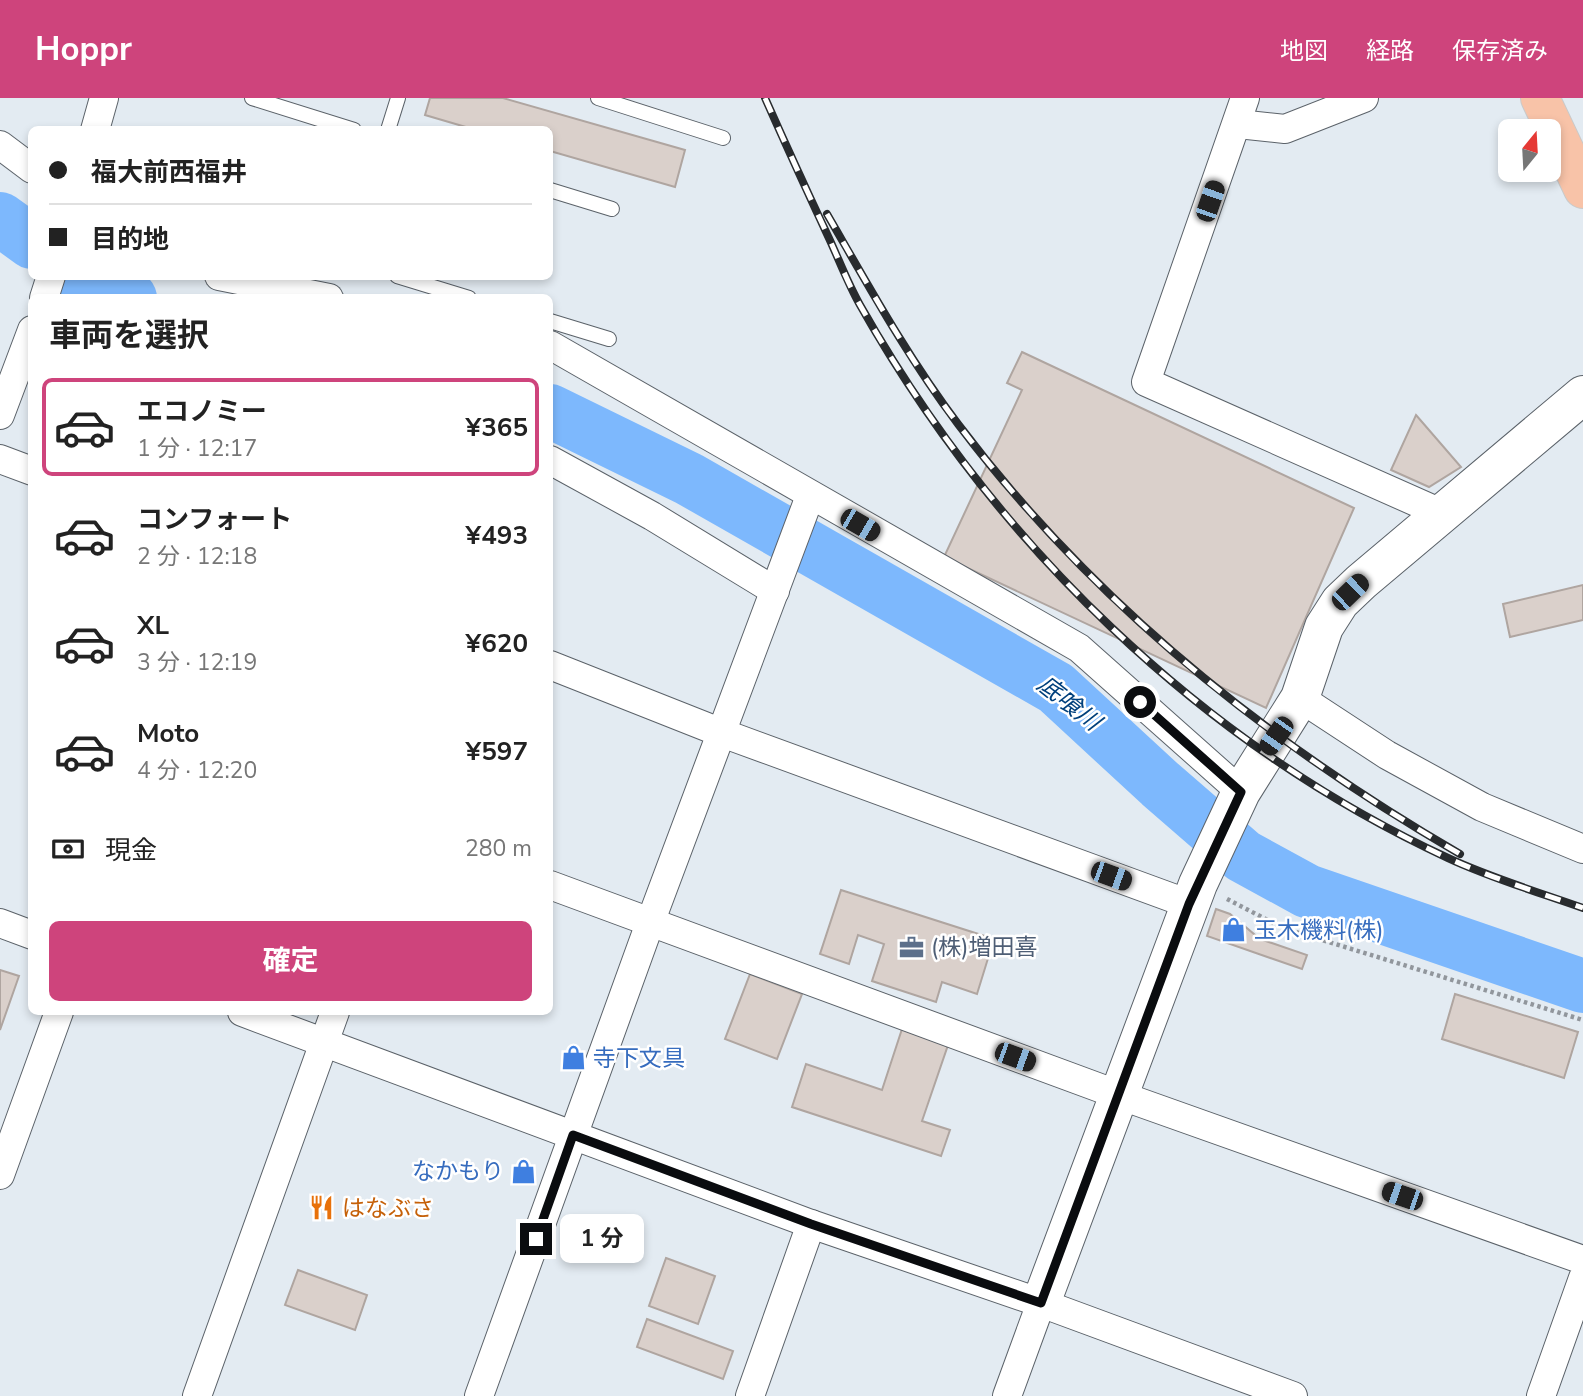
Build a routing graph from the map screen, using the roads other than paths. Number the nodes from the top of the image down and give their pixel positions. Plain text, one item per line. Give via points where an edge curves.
1 (104, 98) edge
2 (252, 98) edge
3 (398, 98) edge
4 (598, 98) edge
5 (1364, 98) edge
6 (1540, 98) edge
7 (632, 103) edge
8 (1241, 111) edge
9 (96, 126) edge
10 (341, 126) edge
11 (389, 126) edge
12 (723, 138) dead end
13 (0, 145) edge
14 (28, 166) edge
15 (1583, 188) edge
16 (553, 191) edge
17 (612, 209) dead end
18 (239, 280) edge
19 (410, 280) edge
20 (309, 294) edge
21 (456, 294) edge
22 (553, 322) edge
23 (609, 339) dead end
24 (28, 341) edge
25 (553, 347) edge
26 (1583, 395) edge
27 (0, 415) edge
28 (0, 459) edge
29 (553, 463) edge
30 (28, 470) edge
31 (810, 496) junction
32 (1440, 513) junction
33 (775, 591) junction
34 (553, 666) edge
35 (1300, 698) junction
36 (722, 733) junction
37 (1239, 797) junction
38 (1583, 849) edge
39 (553, 886) edge
40 (1196, 888) junction
41 (0, 923) edge
42 (650, 923) junction
43 (28, 933) edge
44 (58, 1015) edge
45 (250, 1015) edge
46 (334, 1015) edge
47 (323, 1041) junction
48 (1119, 1095) junction
49 (573, 1135) junction
50 (0, 1175) edge
51 (811, 1224) junction
52 (1583, 1260) edge
53 (1583, 1278) edge
54 (1041, 1303) junction
55 (1234, 1385) edge
56 (197, 1396) edge
57 (480, 1396) edge
58 (750, 1396) edge
59 (1007, 1396) edge
60 (1293, 1396) edge
61 (1541, 1396) edge

1 - 9 street
2 - 10 lane
3 - 11 lane
4 - 7 lane
5 - 8 street via 1285,129
6 - 15 main road
7 - 12 lane
8 - 32 street via 1146,382
13 - 14 street
16 - 17 lane
18 - 20 street
19 - 21 lane
22 - 23 lane
24 - 27 street
25 - 31 street
26 - 32 street
28 - 30 street
29 - 33 street
31 - 33 street
31 - 37 street via 1079,648
32 - 35 street via 1340,602 1324,627
33 - 36 street
34 - 36 street
35 - 37 street
35 - 38 street via 1387,755 1482,807
36 - 40 street
36 - 42 street
37 - 40 street
39 - 42 street
40 - 48 street
41 - 43 street
42 - 48 street
42 - 49 street
44 - 50 street
45 - 47 street
46 - 47 street
47 - 49 street
47 - 56 street
48 - 52 street
48 - 54 street
49 - 51 street
49 - 57 street
51 - 54 street
51 - 58 street
53 - 61 street
54 - 55 street
54 - 59 street
55 - 60 street

